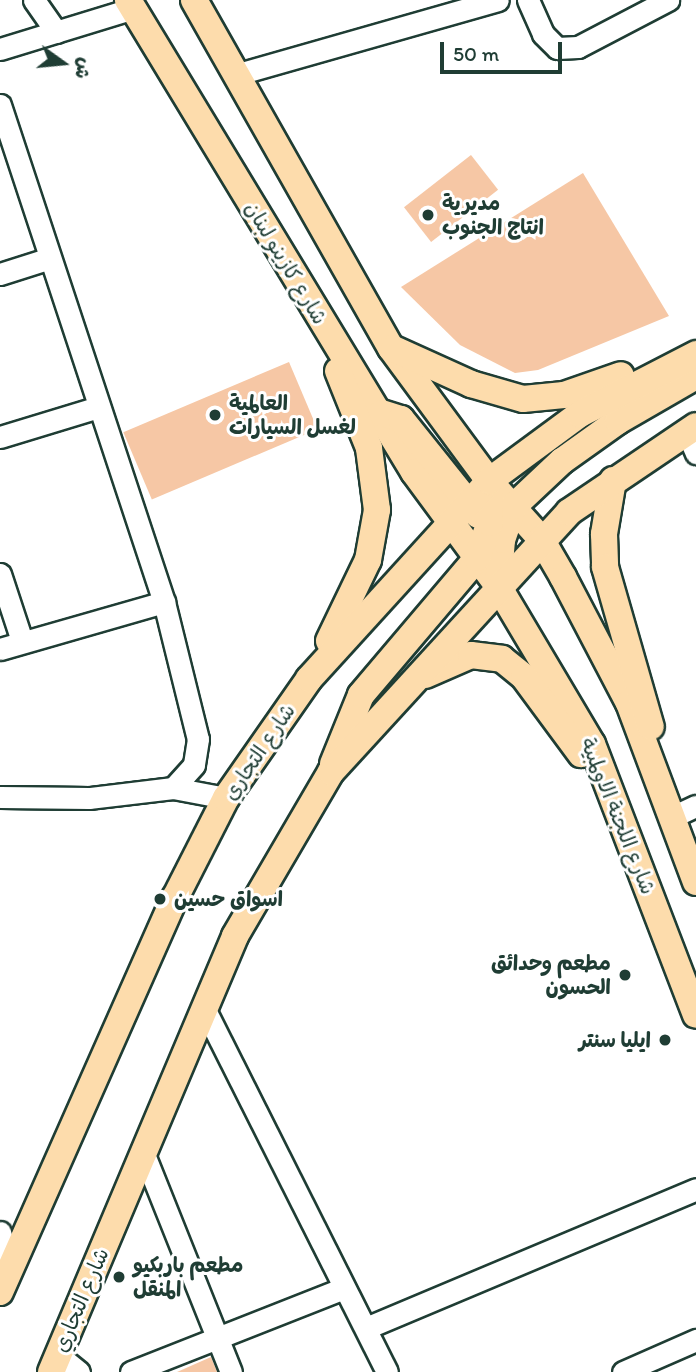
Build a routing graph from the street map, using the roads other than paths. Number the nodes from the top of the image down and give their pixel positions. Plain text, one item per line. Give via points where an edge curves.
1 (34, 0) edge
2 (194, 0) edge
3 (498, 0) edge
4 (527, 0) edge
5 (668, 0) edge
6 (131, 4) edge
7 (56, 32) junction
8 (0, 50) edge
9 (238, 74) junction
10 (0, 105) edge
11 (50, 258) junction
12 (0, 274) edge
13 (313, 311) junction
14 (391, 348) junction
15 (696, 352) edge
16 (696, 376) edge
17 (99, 407) junction
18 (0, 437) edge
19 (693, 437) edge
20 (613, 480) junction
21 (489, 481) junction
22 (457, 514) junction
23 (503, 520) junction
24 (541, 539) junction
25 (477, 558) junction
26 (0, 574) edge
27 (498, 586) junction
28 (164, 602) junction
29 (22, 641) junction
30 (0, 649) edge
31 (309, 679) junction
32 (411, 682) junction
33 (331, 772) junction
34 (656, 774) junction
35 (173, 788) junction
36 (0, 797) edge
37 (226, 798) junction
38 (616, 803) junction
39 (696, 806) edge
40 (672, 817) junction
41 (696, 883) edge
42 (204, 1008) junction
43 (696, 1015) edge
44 (144, 1152) junction
45 (696, 1189) edge
46 (0, 1232) edge
47 (5, 1281) edge
48 (342, 1289) junction
49 (366, 1328) junction
50 (696, 1340) edge
51 (217, 1341) junction
52 (54, 1363) edge
53 (79, 1372) edge
54 (131, 1372) edge
55 (230, 1372) edge
56 (387, 1372) edge
57 (623, 1372) edge

1 - 7 street
2 - 9 main road
3 - 9 street
4 - 5 street via 543,34 557,48 578,47
6 - 7 street
6 - 13 main road, شارع كازينو لبنان
7 - 8 street
9 - 14 main road
10 - 11 street
11 - 12 street
11 - 17 street
13 - 22 main road, شارع كازينو لبنان via 379,412
13 - 31 main road via 369,448 377,510 360,583
14 - 15 main road via 483,388 538,400
14 - 21 main road
15 - 21 main road, شارع التجاري via 580,414
16 - 23 main road via 618,421 562,461
17 - 18 street
17 - 28 street
19 - 20 main road
20 - 24 main road
20 - 34 main road via 604,534 606,566 648,704
21 - 22 main road, شارع التجاري
21 - 23 main road
22 - 23 main road
22 - 25 main road, شارع اللجنة الاولمبية
22 - 31 main road, شارع التجاري
23 - 24 main road
23 - 25 main road
23 - 27 main road
24 - 27 main road, شارع التجاري
24 - 34 main road via 629,703
25 - 27 main road, شارع اللجنة الاولمبية
25 - 33 main road via 361,695
26 - 29 street
27 - 32 main road, شارع التجاري
27 - 38 main road, شارع اللجنة الاولمبية via 592,744
28 - 29 street
28 - 35 street via 198,739 194,765
29 - 30 street
31 - 37 main road, شارع التجاري
32 - 33 main road, شارع التجاري
32 - 38 main road via 471,655 510,663
33 - 42 main road, شارع التجاري via 257,892
34 - 40 main road
35 - 36 street via 89,798
35 - 37 street
37 - 47 main road, شارع التجاري via 138,978
38 - 43 main road, شارع اللجنة الاولمبية
39 - 40 street
40 - 41 main road
42 - 44 main road, شارع التجاري
42 - 48 street
44 - 51 street
44 - 52 main road, شارع التجاري
45 - 49 street
46 - 47 street
48 - 49 street
48 - 51 street
49 - 56 street
50 - 57 street
51 - 54 street
51 - 55 street
52 - 53 street

